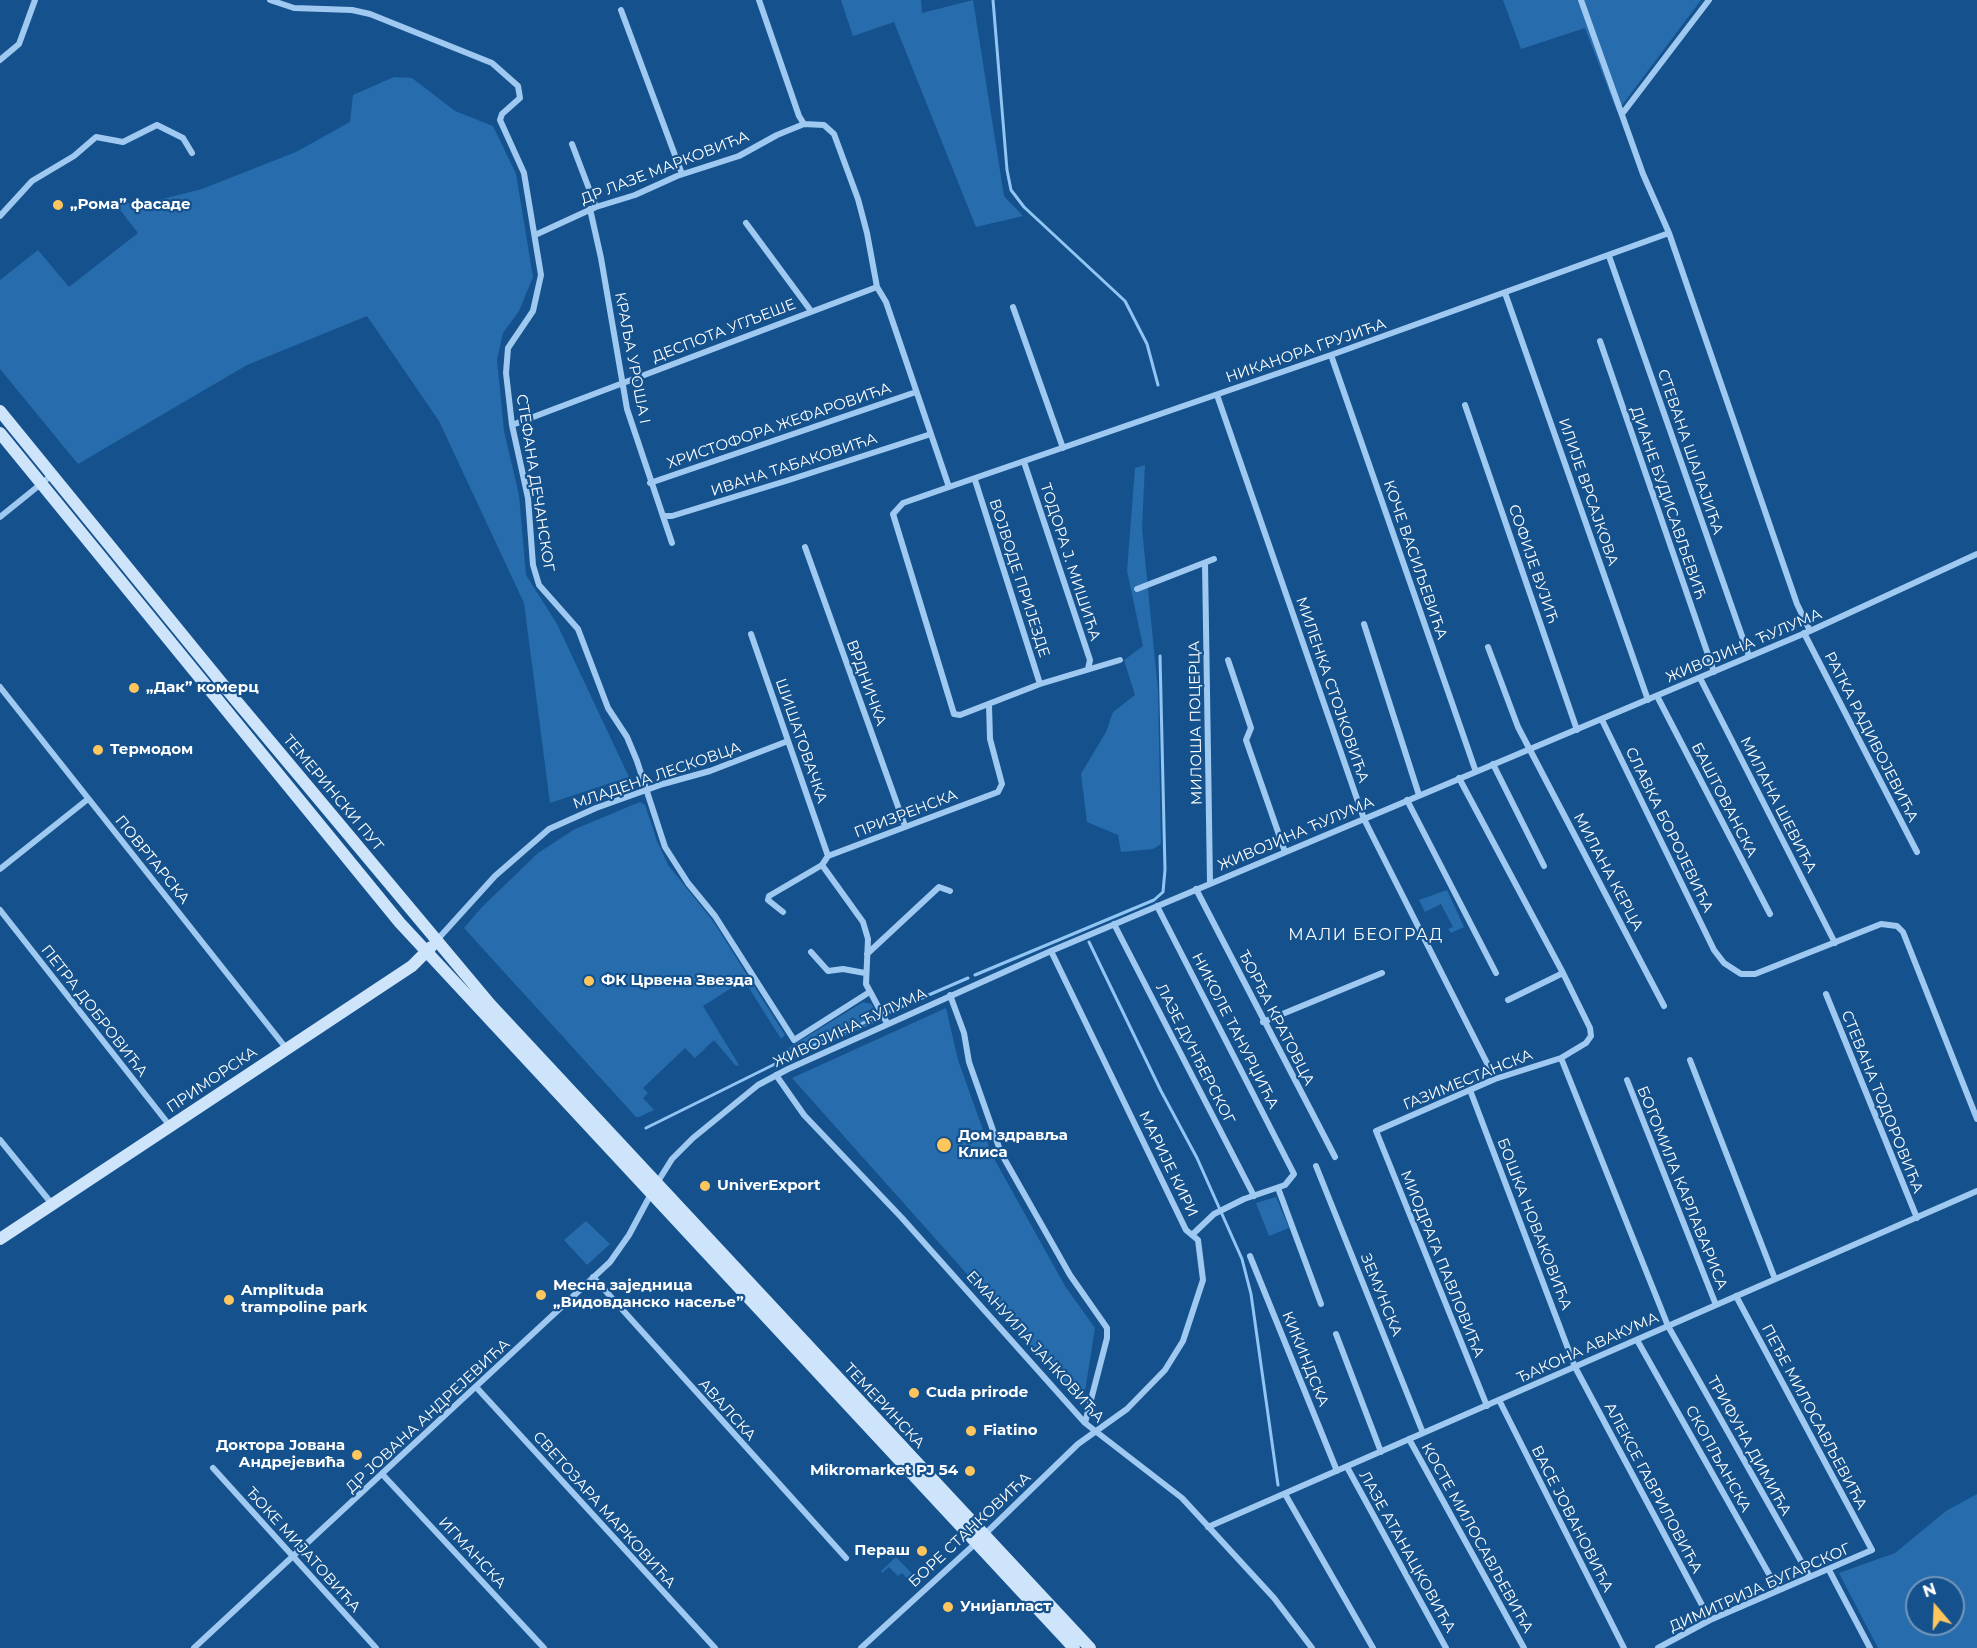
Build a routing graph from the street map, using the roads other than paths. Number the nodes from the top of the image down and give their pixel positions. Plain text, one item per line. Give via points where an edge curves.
1 (35, 0) edge
2 (270, 0) edge
3 (759, 0) edge
4 (1581, 0) edge
5 (1709, 0) edge
6 (621, 10) dead end
7 (0, 60) edge
8 (1622, 114) junction
9 (804, 124) junction
10 (572, 144) dead end
11 (192, 153) dead end
12 (682, 174) junction
13 (593, 208) junction
14 (0, 216) edge
15 (746, 223) dead end
16 (1670, 233) junction
17 (535, 235) junction
18 (1609, 256) junction
19 (877, 287) junction
20 (1505, 293) junction
21 (1013, 307) dead end
22 (811, 311) junction
23 (1600, 341) dead end
24 (1331, 355) junction
25 (622, 383) junction
26 (916, 392) junction
27 (1217, 395) junction
28 (1465, 405) dead end
29 (0, 411) edge
30 (512, 425) junction
31 (0, 434) edge
32 (931, 434) junction
33 (1063, 448) junction
34 (1024, 462) junction
35 (52, 475) junction
36 (975, 480) junction
37 (41, 483) junction
38 (650, 483) junction
39 (950, 487) junction
40 (663, 516) junction
41 (0, 517) edge
42 (672, 543) dead end
43 (805, 547) dead end
44 (1977, 554) edge
45 (1214, 559) dead end
46 (1206, 563) junction
47 (1137, 589) dead end
48 (1364, 624) dead end
49 (1807, 632) junction
50 (751, 634) dead end
51 (1488, 647) dead end
52 (1749, 656) junction
53 (1120, 660) dead end
54 (1228, 660) dead end
55 (1088, 669) junction
56 (1714, 672) junction
57 (1700, 678) junction
58 (1040, 684) junction
59 (0, 687) edge
60 (1657, 696) junction
61 (1648, 700) junction
62 (989, 705) junction
63 (1602, 720) junction
64 (1577, 730) junction
65 (788, 741) junction
66 (1530, 749) junction
67 (1493, 764) junction
68 (1476, 772) junction
69 (1459, 778) junction
70 (646, 791) junction
71 (1419, 795) junction
72 (88, 799) junction
73 (1407, 800) junction
74 (1364, 819) junction
75 (906, 826) junction
76 (1285, 852) junction
77 (1917, 852) dead end
78 (828, 856) junction
79 (822, 865) junction
80 (1544, 866) dead end
81 (0, 869) edge
82 (1210, 884) junction
83 (1196, 889) junction
84 (950, 891) dead end
85 (1157, 906) junction
86 (0, 910) edge
87 (783, 912) dead end
88 (1770, 914) dead end
89 (1114, 924) junction
90 (436, 941) junction
91 (1835, 943) junction
92 (1051, 951) junction
93 (426, 952) junction
94 (811, 952) dead end
95 (866, 955) junction
96 (1382, 973) dead end
97 (1496, 973) dead end
98 (1563, 973) junction
99 (865, 974) junction
100 (868, 993) junction
101 (1826, 994) dead end
102 (950, 995) junction
103 (1508, 1000) dead end
104 (1664, 1006) dead end
105 (1263, 1022) junction
106 (887, 1023) junction
107 (286, 1048) junction
108 (1561, 1058) junction
109 (1690, 1060) dead end
110 (776, 1075) junction
111 (1495, 1079) junction
112 (1627, 1080) dead end
113 (1470, 1090) junction
114 (1977, 1119) edge
115 (170, 1126) junction
116 (1376, 1131) joint
117 (0, 1140) edge
118 (1335, 1157) dead end
119 (1316, 1166) dead end
120 (1278, 1188) junction
121 (654, 1189) junction
122 (1977, 1191) edge
123 (1254, 1196) junction
124 (52, 1204) junction
125 (1917, 1218) junction
126 (1193, 1234) junction
127 (0, 1239) edge
128 (1250, 1256) dead end
129 (593, 1277) junction
130 (1775, 1279) junction
131 (1736, 1296) junction
132 (1321, 1304) dead end
133 (1716, 1305) junction
134 (1668, 1326) junction
135 (1336, 1334) dead end
136 (1637, 1340) junction
137 (1575, 1367) junction
138 (477, 1388) junction
139 (1499, 1400) junction
140 (1486, 1406) junction
141 (1085, 1423) junction
142 (1095, 1432) junction
143 (1424, 1433) junction
144 (1409, 1439) junction
145 (1381, 1452) junction
146 (1347, 1467) junction
147 (213, 1468) dead end
148 (1337, 1471) junction
149 (383, 1475) junction
150 (1285, 1494) junction
151 (1208, 1527) junction
152 (979, 1540) junction
153 (1872, 1550) joint
154 (846, 1557) dead end
155 (293, 1558) junction
156 (1829, 1570) junction
157 (1810, 1577) junction
158 (1778, 1590) junction
159 (1710, 1620) junction
160 (194, 1648) edge
161 (376, 1648) edge
162 (544, 1648) edge
163 (714, 1648) edge
164 (861, 1648) edge
165 (1074, 1648) edge
166 (1090, 1648) edge
167 (1312, 1648) edge
168 (1373, 1648) edge
169 (1446, 1648) edge
170 (1524, 1648) edge
171 (1624, 1648) edge
172 (1658, 1648) edge
173 (1870, 1648) edge

1 - 7 street via 19,44
2 - 17 street, СТЕФАНА ДЕЧАНСКОГ via 294,8 370,14 492,63 518,86 520,98 500,120 524,173
3 - 9 street
4 - 8 street, РАТКА РАДИВОЈЕВИЋА
5 - 8 street
6 - 12 street
8 - 16 street, РАТКА РАДИВОЈЕВИЋА
9 - 12 street, ДР ЛАЗЕ МАРКОВИЋА via 739,156
9 - 19 street via 824,125 834,134 864,222
10 - 13 street, КРАЉА УРОША I
11 - 14 street via 183,138 157,125 119,142 96,137 74,156 32,181
12 - 13 street, ДР ЛАЗЕ МАРКОВИЋА
13 - 17 street, ДР ЛАЗЕ МАРКОВИЋА
13 - 25 street, КРАЉА УРОША I
15 - 22 street, ДЕСПОТА УГЉЕШЕ
16 - 18 street, НИКАНОРА ГРУЈИЋА
16 - 49 street, РАТКА РАДИВОЈЕВИЋА
17 - 30 street, СТЕФАНА ДЕЧАНСКОГ via 541,275 538,298 508,348 506,373
18 - 20 street, НИКАНОРА ГРУЈИЋА
18 - 52 street, СТЕВАНА ШАЛАЈИЋА
19 - 22 street, ДЕСПОТА УГЉЕШЕ
19 - 26 street via 886,302
20 - 24 street, НИКАНОРА ГРУЈИЋА
20 - 61 street, ИЛИЈЕ ВРСАЈКОВА
21 - 33 street
22 - 25 street, ДЕСПОТА УГЉЕШЕ
23 - 56 street, ДИАНЕ БУДИСАВЉЕВИЋ
24 - 27 street, НИКАНОРА ГРУЈИЋА
24 - 68 street, КОЧЕ ВАСИЉЕВИЋА
25 - 30 street, ДЕСПОТА УГЉЕШЕ
25 - 38 street, КРАЉА УРОША I
26 - 32 street
26 - 38 street, ХРИСТОФОРА ЖЕФАРОВИЋА
27 - 33 street, НИКАНОРА ГРУЈИЋА
27 - 74 street, МИЛЕНКА СТОЈКОВИЋА
28 - 64 street, СОФИЈЕ ВУЈИЋ
29 - 35 main road, ТЕМЕРИНСКИ ПУТ
30 - 70 street, СТЕФАНА ДЕЧАНСКОГ via 528,498 533,565 539,585 578,629 608,708 627,737
31 - 37 main road, ТЕМЕРИНСКИ ПУТ
32 - 39 street
32 - 40 street, ИВАНА ТАБАКОВИЋА
33 - 34 street, НИКАНОРА ГРУЈИЋА
34 - 36 street, НИКАНОРА ГРУЈИЋА
34 - 55 street, ТОДОРА Ј. МИШИЋА via 1090,660
35 - 37 street
35 - 90 main road, ТЕМЕРИНСКИ ПУТ
36 - 39 street, НИКАНОРА ГРУЈИЋА
36 - 58 street, ВОЈВОДЕ ПРИЈЕЗДЕ
37 - 41 street
37 - 93 main road, ТЕМЕРИНСКИ ПУТ
38 - 40 street, КРАЉА УРОША I
39 - 62 street, НИКАНОРА ГРУЈИЋА via 903,503 895,510 894,519 950,708 960,715
40 - 42 street, КРАЉА УРОША I
43 - 75 street, ВРДНИЧКА
44 - 49 street, ЖИВОЈИНА ЋУЛУМА
45 - 46 street
46 - 47 street
46 - 82 street, МИЛОША ПОЦЕРЦА
48 - 71 street
49 - 52 street, ЖИВОЈИНА ЋУЛУМА
49 - 77 street, РАТКА РАДИВОЈЕВИЋА
50 - 65 street, ШИШАТОВАЧКА
51 - 66 street, МИЛАНА КЕРЦА
52 - 56 street, ЖИВОЈИНА ЋУЛУМА
53 - 55 street
54 - 76 street via 1251,728 1246,740
55 - 58 street
56 - 57 street, ЖИВОЈИНА ЋУЛУМА
57 - 60 street, ЖИВОЈИНА ЋУЛУМА
57 - 91 street, МИЛАНА ШЕВИЋА
58 - 62 street
59 - 72 street, ПОВРТАРСКА
60 - 61 street, ЖИВОЈИНА ЋУЛУМА
60 - 88 street, БАШТОВАНСКА
61 - 63 street, ЖИВОЈИНА ЋУЛУМА
62 - 75 street, ПРИЗРЕНСКА via 990,739 1001,789
63 - 64 street, ЖИВОЈИНА ЋУЛУМА
63 - 91 street, СЛАВКА БОРОЈЕВИЋА via 1714,950 1729,967 1741,974 1755,974
64 - 66 street, ЖИВОЈИНА ЋУЛУМА
65 - 70 street, МЛАДЕНА ЛЕСКОВЦА
65 - 78 street, ШИШАТОВАЧКА
66 - 67 street, ЖИВОЈИНА ЋУЛУМА
66 - 104 street, МИЛАНА КЕРЦА
67 - 68 street, ЖИВОЈИНА ЋУЛУМА
67 - 80 street
68 - 69 street, ЖИВОЈИНА ЋУЛУМА
69 - 71 street, ЖИВОЈИНА ЋУЛУМА
69 - 98 street
70 - 90 street, МЛАДЕНА ЛЕСКОВЦА via 568,819 531,842
70 - 100 street, СТЕФАНА ДЕЧАНСКОГ via 665,847 715,916 794,1040
71 - 73 street, ЖИВОЈИНА ЋУЛУМА
72 - 81 street
72 - 107 street, ПОВРТАРСКА
73 - 74 street, ЖИВОЈИНА ЋУЛУМА
73 - 97 street
74 - 76 street, ЖИВОЈИНА ЋУЛУМА
74 - 111 street, МИЛЕНКА СТОЈКОВИЋА
75 - 78 street, ПРИЗРЕНСКА
76 - 82 street, ЖИВОЈИНА ЋУЛУМА
78 - 79 street
79 - 87 street via 769,896 768,900
79 - 95 street via 860,914 868,939
82 - 83 street, ЖИВОЈИНА ЋУЛУМА
83 - 85 street, ЖИВОЈИНА ЋУЛУМА
83 - 105 street, ЂОРЂА КРАТОВЦА
84 - 95 street via 939,887
85 - 89 street, ЖИВОЈИНА ЋУЛУМА
85 - 120 street, НИКОЛЕ ТАНУРЏИЋА via 1292,1167 1293,1177
86 - 115 street, ПЕТРА ДОБРОВИЋА
89 - 92 street, ЖИВОЈИНА ЋУЛУМА
89 - 123 street, ЛАЗЕ ДУНЂЕРСКОГ
90 - 93 main road, ПРИМОРСКА
90 - 121 main road, ТЕМЕРИНСКИ ПУТ
91 - 114 street via 1881,924 1897,926 1903,932
92 - 102 street, ЖИВОЈИНА ЋУЛУМА
92 - 126 street, МАРИЈЕ КИРИ via 1186,1230
93 - 107 main road, ПРИМОРСКА via 412,966
93 - 121 main road, ТЕМЕРИНСКИ ПУТ
94 - 99 street via 828,971 843,969
95 - 99 street
96 - 105 street
98 - 103 street
98 - 108 street, ГАЗИМЕСТАНСКА via 1592,1036
99 - 100 street
100 - 106 street
101 - 125 street, СТЕВАНА ТОДОРОВИЋА
102 - 106 street, ЖИВОЈИНА ЋУЛУМА
102 - 141 street via 1001,1153 1070,1275 1107,1328
105 - 118 street, ЂОРЂА КРАТОВЦА
106 - 110 street, ЖИВОЈИНА ЋУЛУМА
107 - 115 main road, ПРИМОРСКА
108 - 111 street, ГАЗИМЕСТАНСКА
108 - 134 street, ТРИФУНА ДИМИЋА
109 - 130 street
110 - 121 street, ЖИВОЈИНА ЋУЛУМА via 751,1090 681,1149
110 - 141 street, ЕМАНУИЛА ЈАНКОВИЋА via 806,1117
111 - 113 street, ГАЗИМЕСТАНСКА
112 - 133 street, БОГОМИЛА КАРЛАВАРИСА
113 - 116 street, ГАЗИМЕСТАНСКА
113 - 137 street, БОШКА НОВАКОВИЋА
115 - 124 main road, ПРИМОРСКА
116 - 140 street, МИОДРАГА ПАВЛОВИЋА
117 - 124 street
119 - 143 street, ЗЕМУНСКА
120 - 123 street
120 - 132 street
121 - 129 street, ДР ЈОВАНА АНДРЕЈЕВИЋА via 621,1248
121 - 152 main road, ТЕМЕРИНСКА
122 - 125 street, ЂАКОНА АВАКУМА
123 - 126 street via 1214,1214
124 - 127 main road, ПРИМОРСКА
125 - 130 street, ЂАКОНА АВАКУМА
126 - 142 street, МАРИЈЕ КИРИ via 1201,1254 1203,1280 1184,1341 1127,1409
128 - 148 street, КИКИНДСКА
129 - 138 street, ДР ЈОВАНА АНДРЕЈЕВИЋА
129 - 154 street, АВАЛСКА
130 - 131 street, ЂАКОНА АВАКУМА
131 - 133 street, ЂАКОНА АВАКУМА
131 - 153 street, ПЕЂЕ МИЛОСАВЉЕВИЋА
133 - 134 street, ЂАКОНА АВАКУМА
134 - 136 street, ЂАКОНА АВАКУМА
134 - 157 street, ТРИФУНА ДИМИЋА
135 - 145 street
136 - 137 street, ЂАКОНА АВАКУМА
136 - 158 street, СКОПЉАНСКА
137 - 139 street, ЂАКОНА АВАКУМА
137 - 159 street, АЛЕКСЕ ГАВРИЛОВИЋА
138 - 149 street, ДР ЈОВАНА АНДРЕЈЕВИЋА
138 - 163 street, СВЕТОЗАРА МАРКОВИЋА
139 - 140 street, ЂАКОНА АВАКУМА
139 - 171 street, ВАСЕ ЈОВАНОВИЋА
140 - 143 street, ЂАКОНА АВАКУМА
141 - 142 street, ЕМАНУИЛА ЈАНКОВИЋА
142 - 151 street, ЕМАНУИЛА ЈАНКОВИЋА via 1182,1498
142 - 152 street, БОРЕ СТАНКОВИЋА
143 - 144 street, ЂАКОНА АВАКУМА
144 - 145 street, ЂАКОНА АВАКУМА
144 - 170 street, КОСТЕ МИЛОСАВЉЕВИЋА
145 - 146 street, ЂАКОНА АВАКУМА
146 - 148 street, ЂАКОНА АВАКУМА
146 - 169 street, ЛАЗЕ АТАНАЦКОВИЋА
147 - 155 street, ЂОКЕ МИЈАТОВИЋА
148 - 150 street, ЂАКОНА АВАКУМА
149 - 155 street, ДР ЈОВАНА АНДРЕЈЕВИЋА
149 - 162 street, ИГМАНСКА
150 - 151 street, ЂАКОНА АВАКУМА
150 - 168 street
151 - 167 street, ЕМАНУИЛА ЈАНКОВИЋА via 1274,1598
152 - 164 street, БОРЕ СТАНКОВИЋА
152 - 165 main road, ТЕМЕРИНСКА
152 - 166 main road, ТЕМЕРИНСКА
153 - 156 street, ДИМИТРИЈА БУГАРСКОГ
155 - 160 street, ДР ЈОВАНА АНДРЕЈЕВИЋА
155 - 161 street, ЂОКЕ МИЈАТОВИЋА
156 - 157 street, ДИМИТРИЈА БУГАРСКОГ
156 - 173 street
157 - 158 street, ДИМИТРИЈА БУГАРСКОГ
158 - 159 street, ДИМИТРИЈА БУГАРСКОГ
159 - 172 street, ДИМИТРИЈА БУГАРСКОГ

